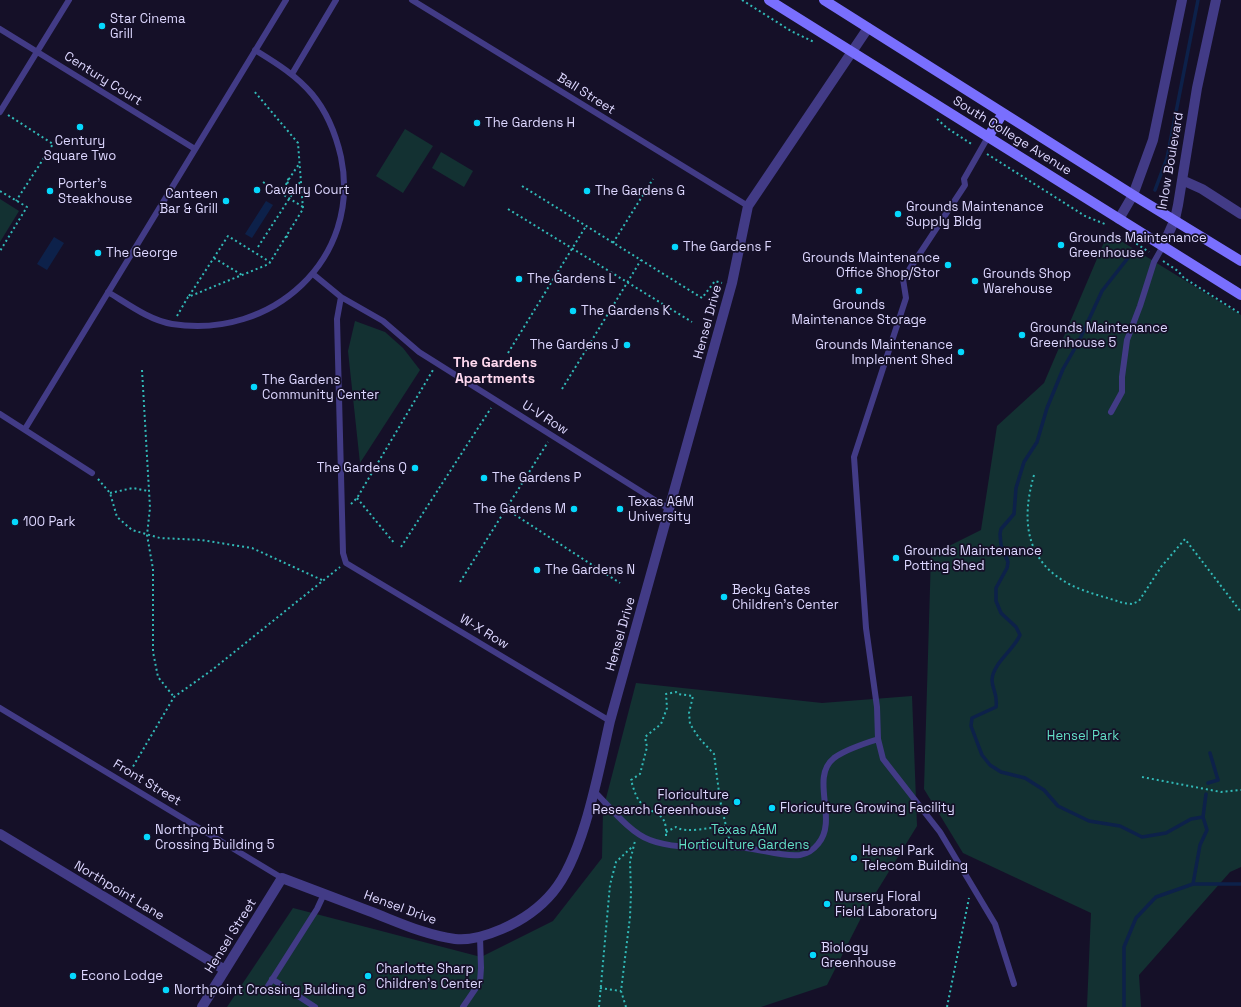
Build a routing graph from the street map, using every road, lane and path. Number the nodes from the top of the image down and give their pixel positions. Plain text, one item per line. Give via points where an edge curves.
1 (68, 0) edge
2 (286, 0) edge
3 (336, 0) edge
4 (412, 0) edge
5 (742, 0) edge
6 (769, 0) edge
7 (824, 0) edge
8 (1182, 0) edge
9 (1216, 0) edge
10 (868, 28) junction
11 (0, 29) edge
12 (819, 44) dead end
13 (256, 50) junction
14 (37, 51) junction
15 (853, 52) junction
16 (292, 74) junction
17 (254, 91) dead end
18 (0, 111) edge
19 (1003, 113) junction
20 (935, 117) dead end
21 (988, 137) junction
22 (968, 142) dead end
23 (195, 149) junction
24 (990, 156) dead end
25 (300, 163) junction
26 (653, 179) dead end
27 (1182, 180) junction
28 (263, 182) dead end
29 (301, 182) junction
30 (522, 186) dead end
31 (0, 191) edge
32 (280, 192) junction
33 (1133, 195) junction
34 (290, 198) junction
35 (16, 201) junction
36 (303, 206) junction
37 (748, 206) junction
38 (508, 209) dead end
39 (1241, 214) edge
40 (1119, 219) junction
41 (1175, 219) junction
42 (1108, 225) dead end
43 (586, 226) junction
44 (286, 236) junction
45 (1126, 237) dead end
46 (290, 239) dead end
47 (613, 243) junction
48 (1137, 244) dead end
49 (1162, 246) junction
50 (258, 247) dead end
51 (573, 249) junction
52 (0, 251) edge
53 (214, 258) junction
54 (641, 260) junction
55 (1241, 261) edge
56 (270, 262) junction
57 (1173, 267) dead end
58 (313, 274) junction
59 (242, 275) junction
60 (627, 282) junction
61 (731, 285) junction
62 (108, 292) junction
63 (1241, 295) edge
64 (188, 297) junction
65 (341, 297) junction
66 (1241, 314) edge
67 (692, 322) dead end
68 (172, 324) junction
69 (508, 353) dead end
70 (437, 363) junction
71 (142, 370) dead end
72 (562, 389) dead end
73 (496, 400) junction
74 (1111, 412) dead end
75 (0, 414) edge
76 (25, 429) junction
77 (552, 436) junction
78 (92, 473) joint
79 (1034, 475) dead end
80 (148, 492) junction
81 (110, 493) junction
82 (357, 498) junction
83 (506, 509) junction
84 (669, 509) junction
85 (342, 514) junction
86 (147, 535) junction
87 (395, 544) dead end
88 (401, 547) dead end
89 (346, 562) junction
90 (322, 580) junction
91 (460, 582) dead end
92 (620, 583) dead end
93 (1241, 612) edge
94 (174, 698) junction
95 (0, 708) edge
96 (610, 721) junction
97 (878, 739) junction
98 (1142, 777) dead end
99 (123, 782) junction
100 (1241, 790) edge
101 (594, 791) junction
102 (725, 826) junction
103 (666, 832) junction
104 (0, 834) edge
105 (637, 834) junction
106 (666, 844) junction
107 (634, 845) junction
108 (733, 848) junction
109 (282, 878) junction
110 (972, 885) junction
111 (324, 894) junction
112 (480, 937) junction
113 (225, 970) junction
114 (272, 979) junction
115 (1014, 984) dead end
116 (268, 986) dead end
117 (600, 988) junction
118 (621, 991) junction
119 (202, 1007) edge
120 (315, 1007) edge
121 (463, 1007) edge
122 (599, 1007) edge
123 (626, 1007) edge
124 (946, 1007) edge

1 - 14 lane
2 - 13 lane
3 - 16 lane
4 - 37 lane, Ball Street
5 - 12 path via 791,31
6 - 15 main road, South College Avenue
7 - 10 main road, South College Avenue
8 - 33 street, Inlow Boulevard via 1157,124
9 - 27 street, Inlow Boulevard via 1197,88
10 - 15 street, Hensel Drive
10 - 19 main road, South College Avenue
11 - 14 lane, Century Court
13 - 16 lane
13 - 23 lane
14 - 18 lane
14 - 23 lane, Century Court
15 - 21 main road, South College Avenue
15 - 37 street, Hensel Drive
16 - 58 lane via 313,95 328,119 337,140 343,168 344,200 338,228 328,252
17 - 25 path via 298,144
18 - 35 path via 53,144
19 - 21 main road
19 - 33 main road, South College Avenue
20 - 22 path
21 - 40 main road, South College Avenue
21 - 97 lane via 964,178 965,184 903,279 906,298 854,457 866,628
23 - 62 lane
24 - 42 path via 1085,216
25 - 29 path
25 - 32 path
26 - 47 path
27 - 39 street
27 - 41 street, Inlow Boulevard
28 - 32 path
29 - 34 path
29 - 36 path
30 - 43 path
31 - 35 path
32 - 34 path
33 - 40 street, Inlow Boulevard
33 - 41 main road, South College Avenue
34 - 36 path
34 - 50 path
35 - 52 path via 26,207
36 - 44 path
37 - 61 street, Hensel Drive
38 - 51 path
40 - 49 main road, South College Avenue
41 - 49 street, Inlow Boulevard
41 - 55 main road, South College Avenue
43 - 47 path
43 - 51 path
44 - 46 path
44 - 56 path
45 - 48 path
47 - 54 path
49 - 63 main road, South College Avenue
49 - 74 lane, Inlow Boulevard via 1127,340 1122,392
51 - 60 path
51 - 69 path
53 - 56 path via 228,236
53 - 59 path
53 - 64 path
54 - 60 path
54 - 61 path via 702,298 715,281
56 - 59 path
57 - 66 path via 1184,278
58 - 65 lane, U-V Row
58 - 68 lane via 293,294 269,310 247,319 198,326
59 - 64 path
60 - 67 path
60 - 72 path
61 - 84 street, Hensel Drive
62 - 68 lane via 138,311
62 - 76 lane
64 - 68 path
65 - 70 lane, U-V Row via 383,321 419,352
65 - 85 lane via 337,319
70 - 73 lane, U-V Row
70 - 82 path
71 - 80 path
73 - 77 lane, U-V Row
73 - 88 path
75 - 76 lane
76 - 78 lane
77 - 83 path
77 - 84 lane, U-V Row
78 - 81 path
79 - 93 path via 1027,497 1031,542 1039,561 1051,573 1071,586 1132,604 1139,601 1161,567 1185,539
80 - 81 path via 133,488
80 - 86 path via 150,508
81 - 86 path via 117,517 132,530
82 - 85 path
82 - 87 path
83 - 91 path
83 - 92 path
84 - 96 street, Hensel Drive
85 - 89 lane via 343,553
86 - 90 path via 252,548
86 - 94 path via 153,569 153,652 158,677
89 - 90 path
89 - 96 lane, W-X Row
90 - 94 path
94 - 99 path
95 - 99 lane, Front Street
96 - 101 street, Hensel Drive
97 - 108 lane via 833,758 825,772 826,828 822,838 811,850 803,855 792,856
97 - 110 lane via 883,759 940,832
98 - 100 path via 1221,792
99 - 109 lane, Front Street
101 - 105 lane
101 - 112 street, Hensel Drive via 570,864 554,892 528,916
102 - 103 path via 691,830 680,830 676,827
102 - 103 path via 714,754 690,724 689,713 693,696 676,692 666,694 667,708 661,724 645,736 647,747 640,774 631,780 641,803 662,816
102 - 108 path
103 - 106 path
104 - 113 street, Northpoint Lane
105 - 106 lane via 650,841
105 - 107 path
106 - 108 lane
107 - 117 path via 616,862 610,885
107 - 118 path via 630,860 630,911
109 - 111 street, Hensel Drive
109 - 113 street, Hensel Street
110 - 115 lane via 995,924
110 - 124 path
111 - 112 street, Hensel Drive via 423,932 458,939
111 - 114 lane
112 - 121 lane via 480,982
113 - 119 street, Hensel Street
114 - 116 lane
114 - 120 lane
117 - 118 path
117 - 122 path
118 - 123 path

